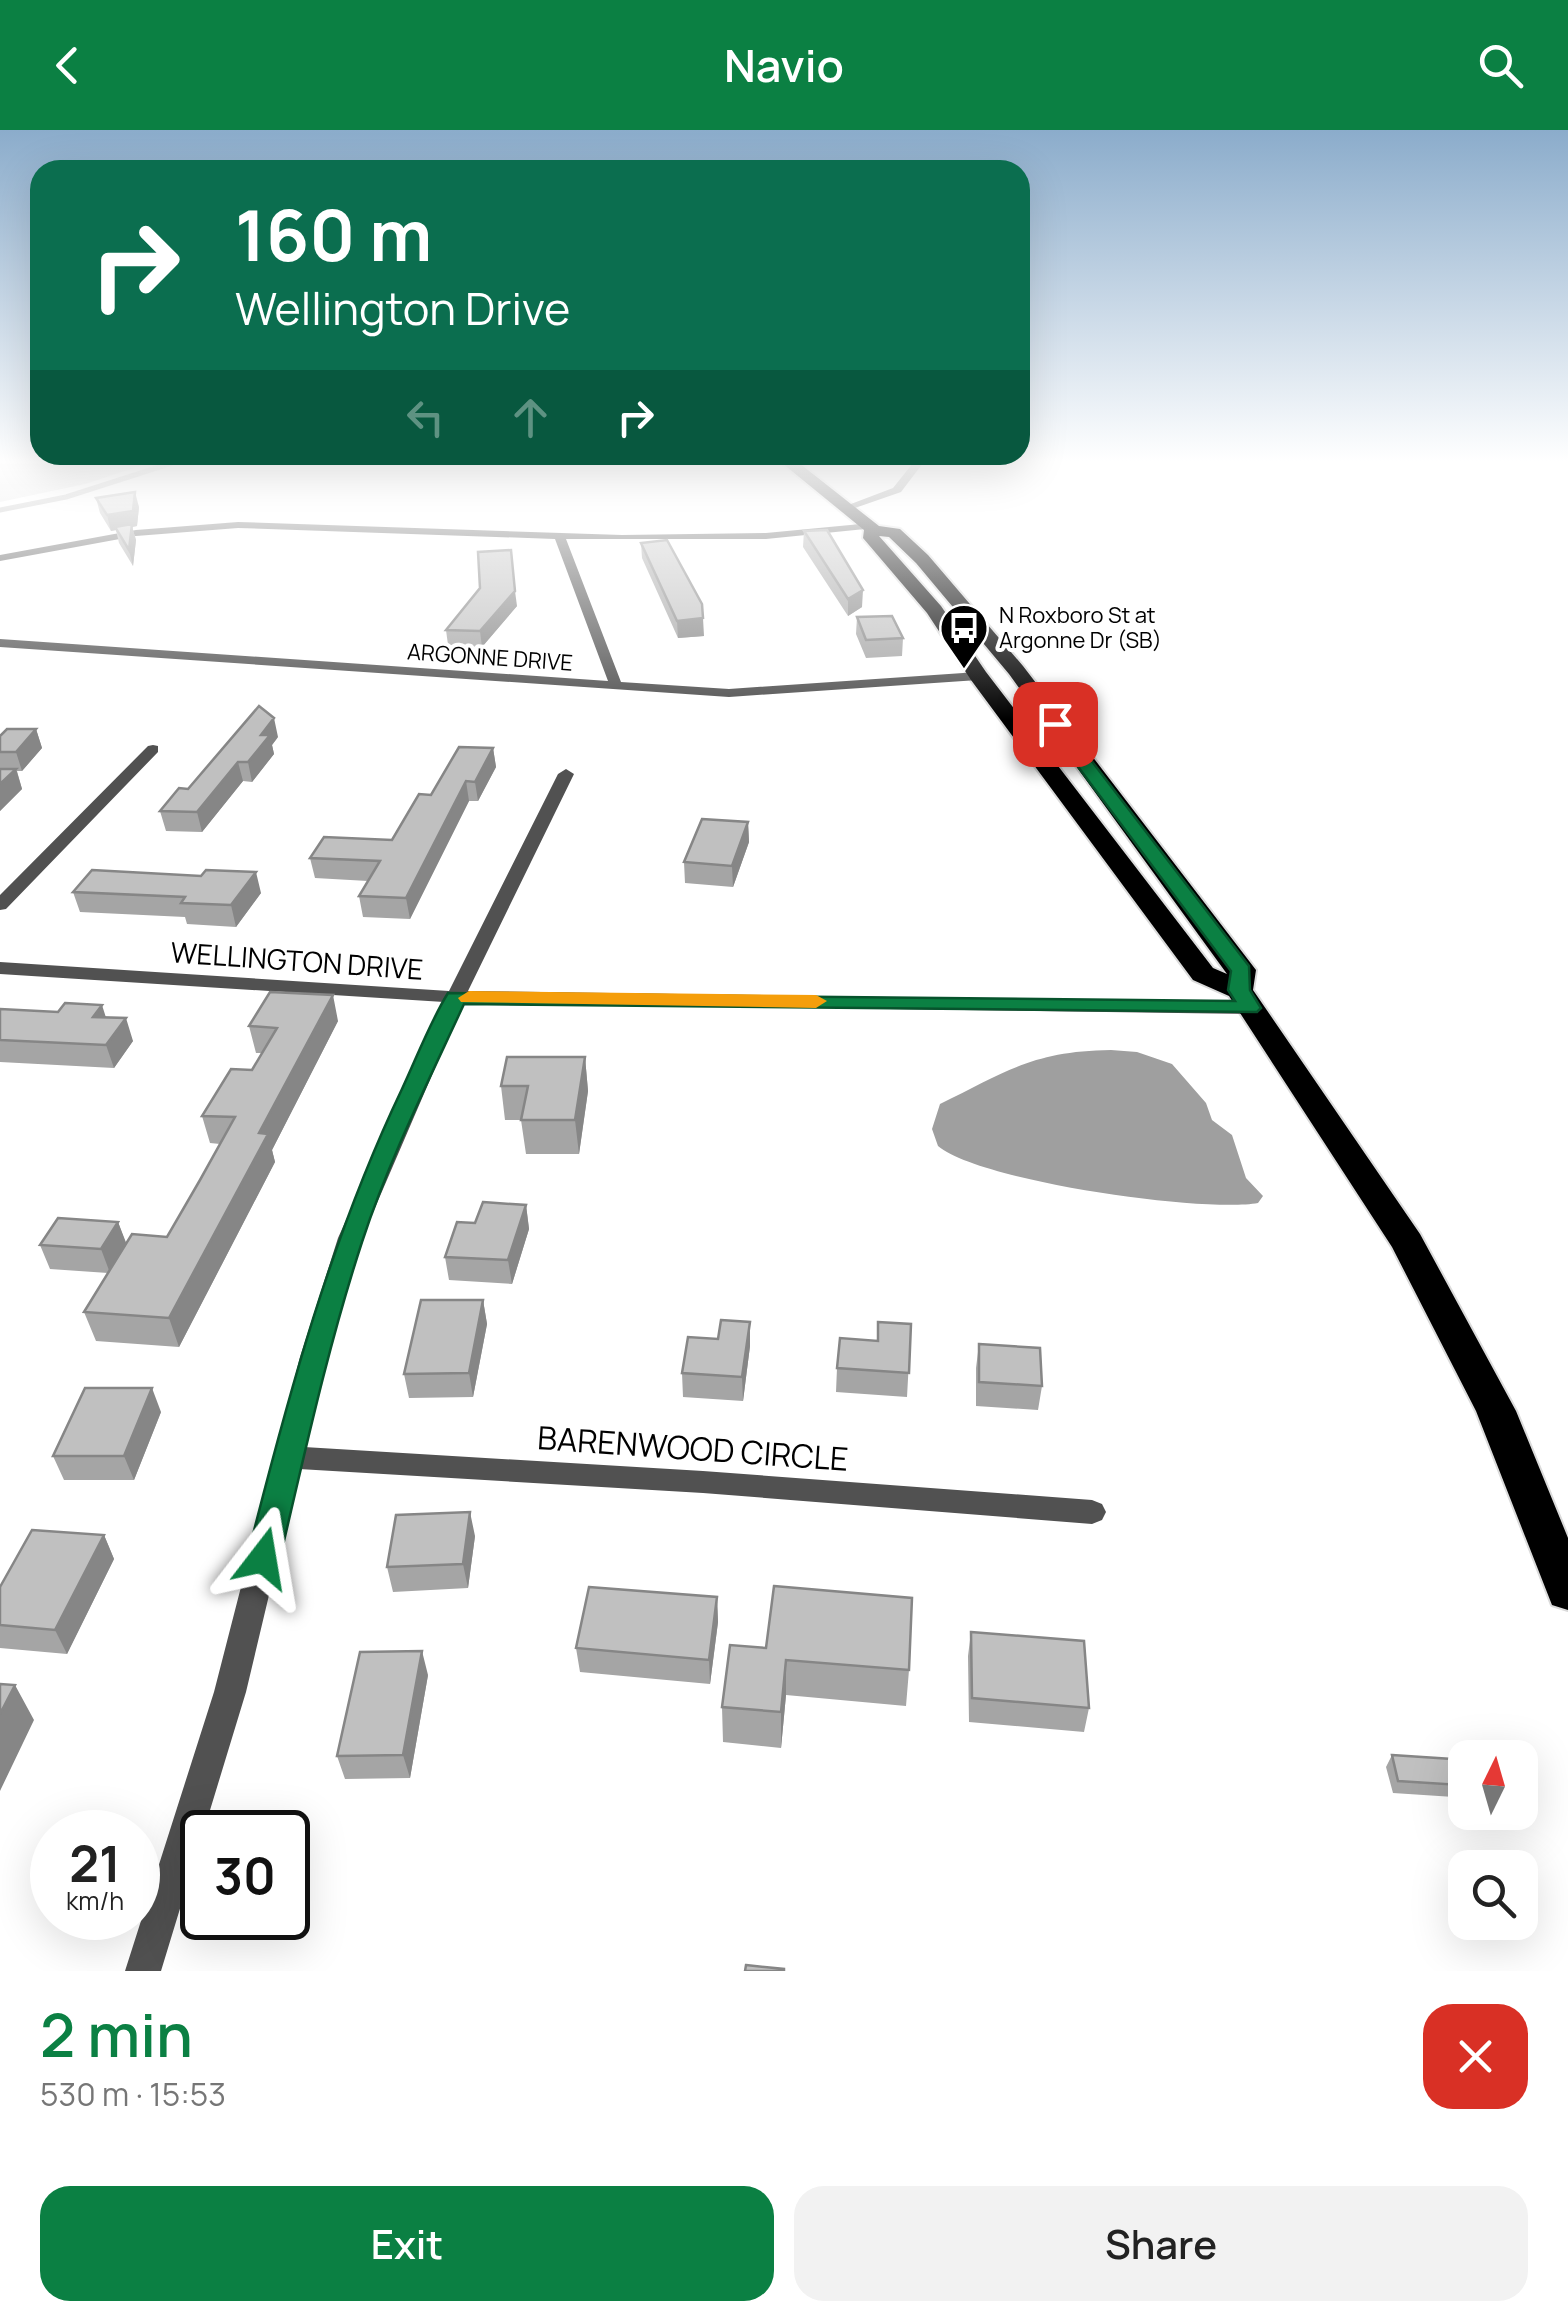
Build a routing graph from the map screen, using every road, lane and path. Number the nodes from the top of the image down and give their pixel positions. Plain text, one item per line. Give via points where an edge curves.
1 (49, 549) edge
2 (564, 549) edge
3 (882, 549) edge
4 (911, 549) edge
5 (0, 558) edge
6 (934, 610) junction
7 (0, 642) edge
8 (1016, 670) junction
9 (978, 676) junction
10 (616, 685) junction
11 (153, 749) dead end
12 (1075, 751) junction
13 (566, 774) dead end
14 (0, 905) edge
15 (0, 968) edge
16 (456, 998) junction
17 (1244, 999) junction
18 (288, 1458) junction
19 (1092, 1512) dead end
20 (1568, 1591) edge
21 (144, 1971) edge

1 - 5 street
2 - 10 street
3 - 6 highway
4 - 8 highway
6 - 8 highway via 956,621 990,663
6 - 9 highway
7 - 10 street, ARGONNE DRIVE
8 - 12 highway
9 - 10 street, ARGONNE DRIVE via 766,693
9 - 12 highway via 1002,680 1054,746
9 - 17 highway via 1203,974
11 - 14 street
12 - 17 highway via 1242,970
13 - 16 street
15 - 16 street, WELLINGTON DRIVE
16 - 17 street, WELLINGTON DRIVE
16 - 18 street via 350,1238
17 - 20 highway via 1408,1244 1466,1347
18 - 19 street, BARENWOOD CIRCLE
18 - 21 street via 230,1692

